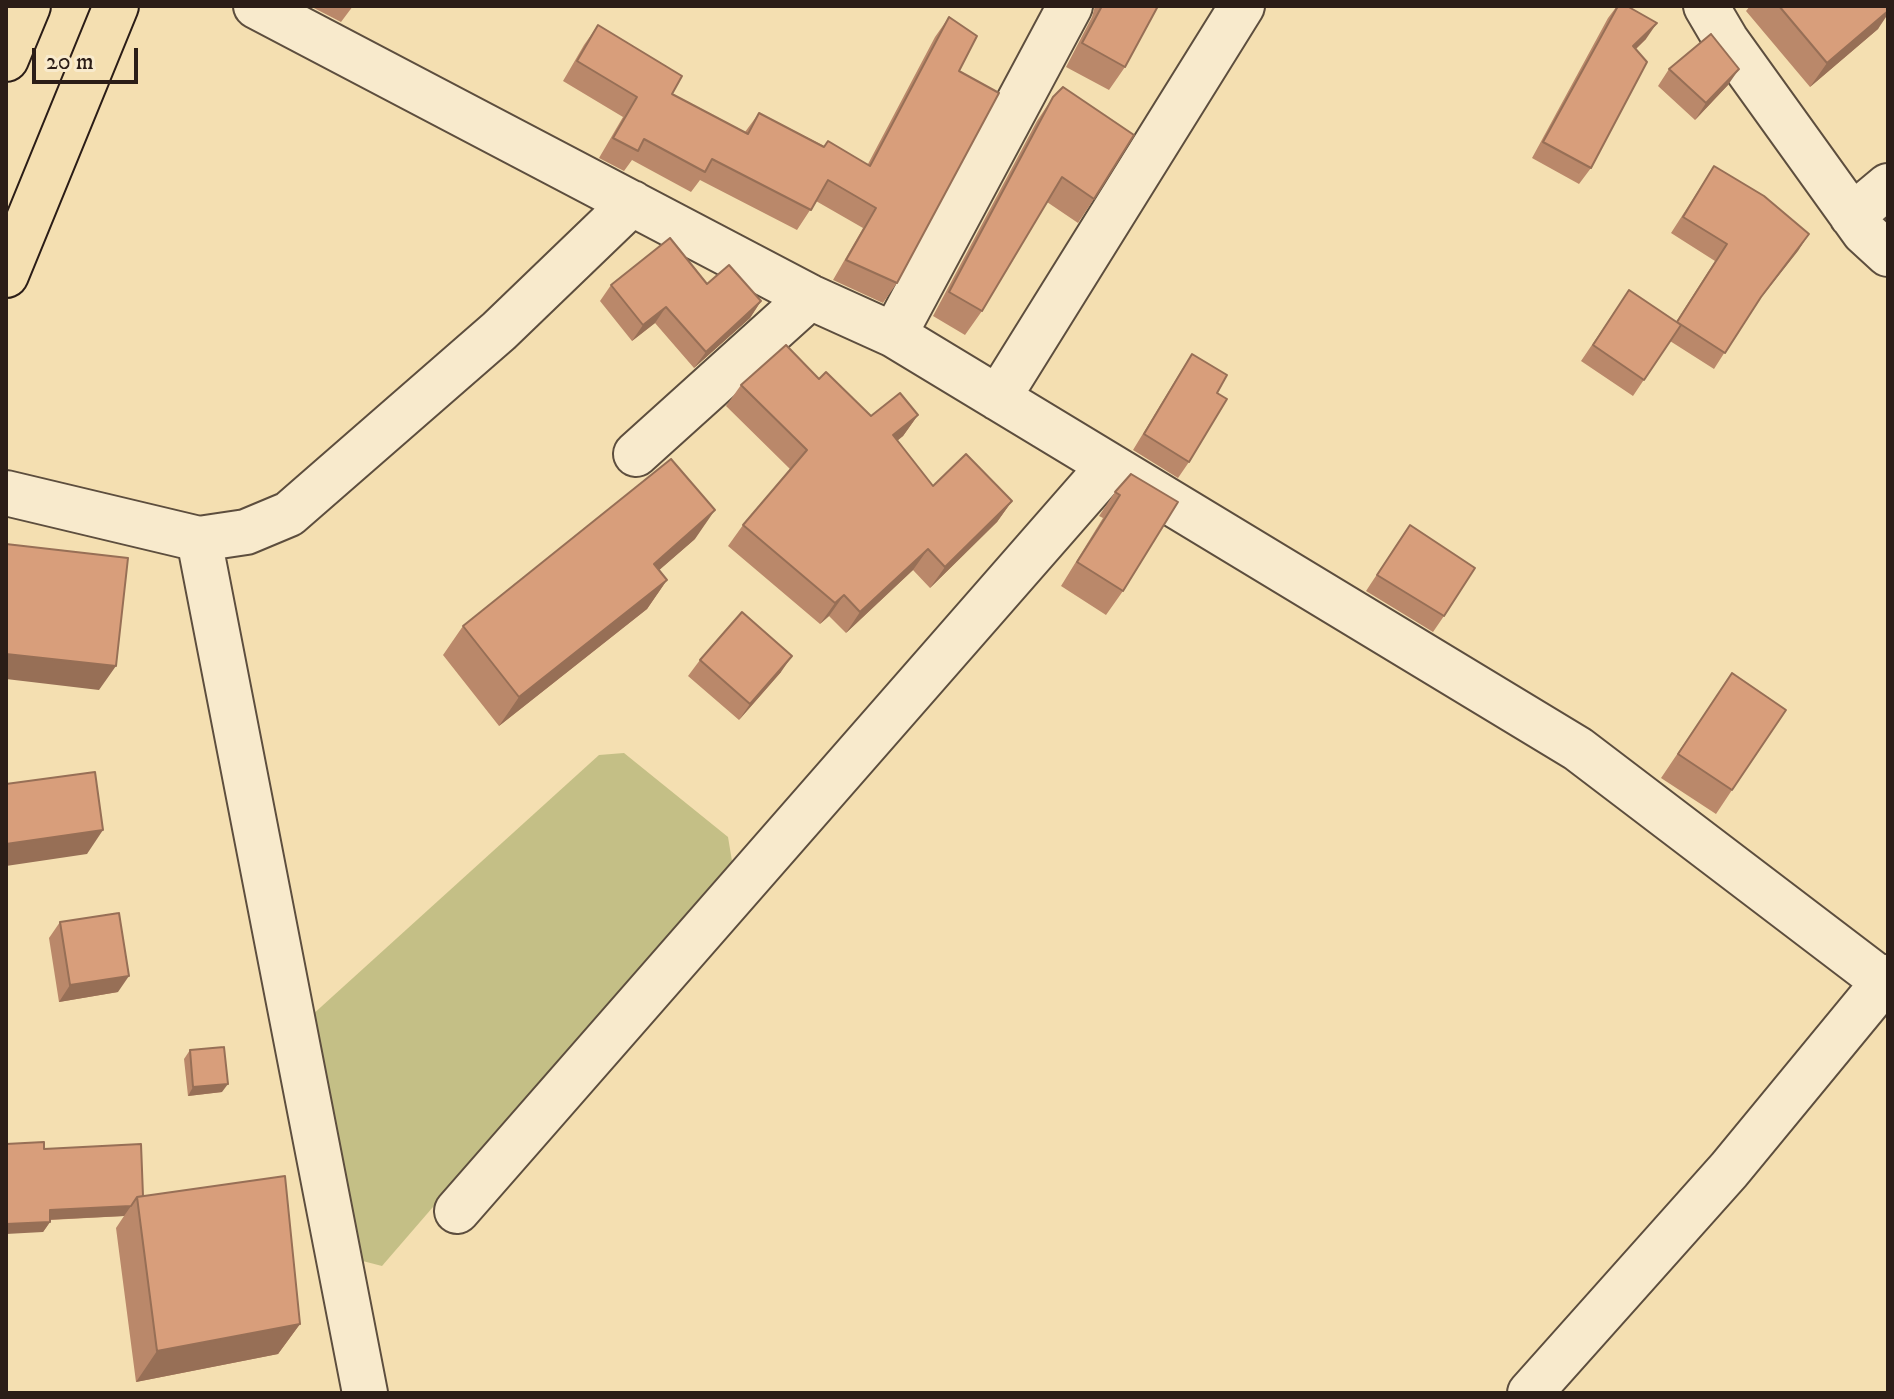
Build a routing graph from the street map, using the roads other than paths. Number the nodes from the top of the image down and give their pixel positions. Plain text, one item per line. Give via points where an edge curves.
1 (28, 6) edge
2 (116, 6) edge
3 (256, 6) edge
4 (1070, 6) edge
5 (1242, 6) edge
6 (1706, 6) edge
7 (6, 59) edge
8 (1888, 186) edge
9 (632, 203) junction
10 (1852, 216) junction
11 (1888, 254) edge
12 (6, 275) edge
13 (810, 297) junction
14 (894, 335) junction
15 (998, 398) junction
16 (636, 454) dead end
17 (1109, 466) junction
18 (6, 493) edge
19 (199, 539) junction
20 (1887, 982) edge
21 (457, 1211) dead end
22 (365, 1393) edge
23 (1530, 1393) edge

1 - 7 highway
2 - 12 highway
3 - 9 street
4 - 14 street
5 - 15 street
6 - 10 street
8 - 10 street
9 - 13 street
9 - 19 street via 499,331 289,514 246,532
10 - 11 street
13 - 14 street
13 - 16 street
14 - 15 street
15 - 17 street
17 - 20 street via 1578,749
17 - 21 street
18 - 19 street
19 - 22 street
20 - 23 street via 1729,1170

